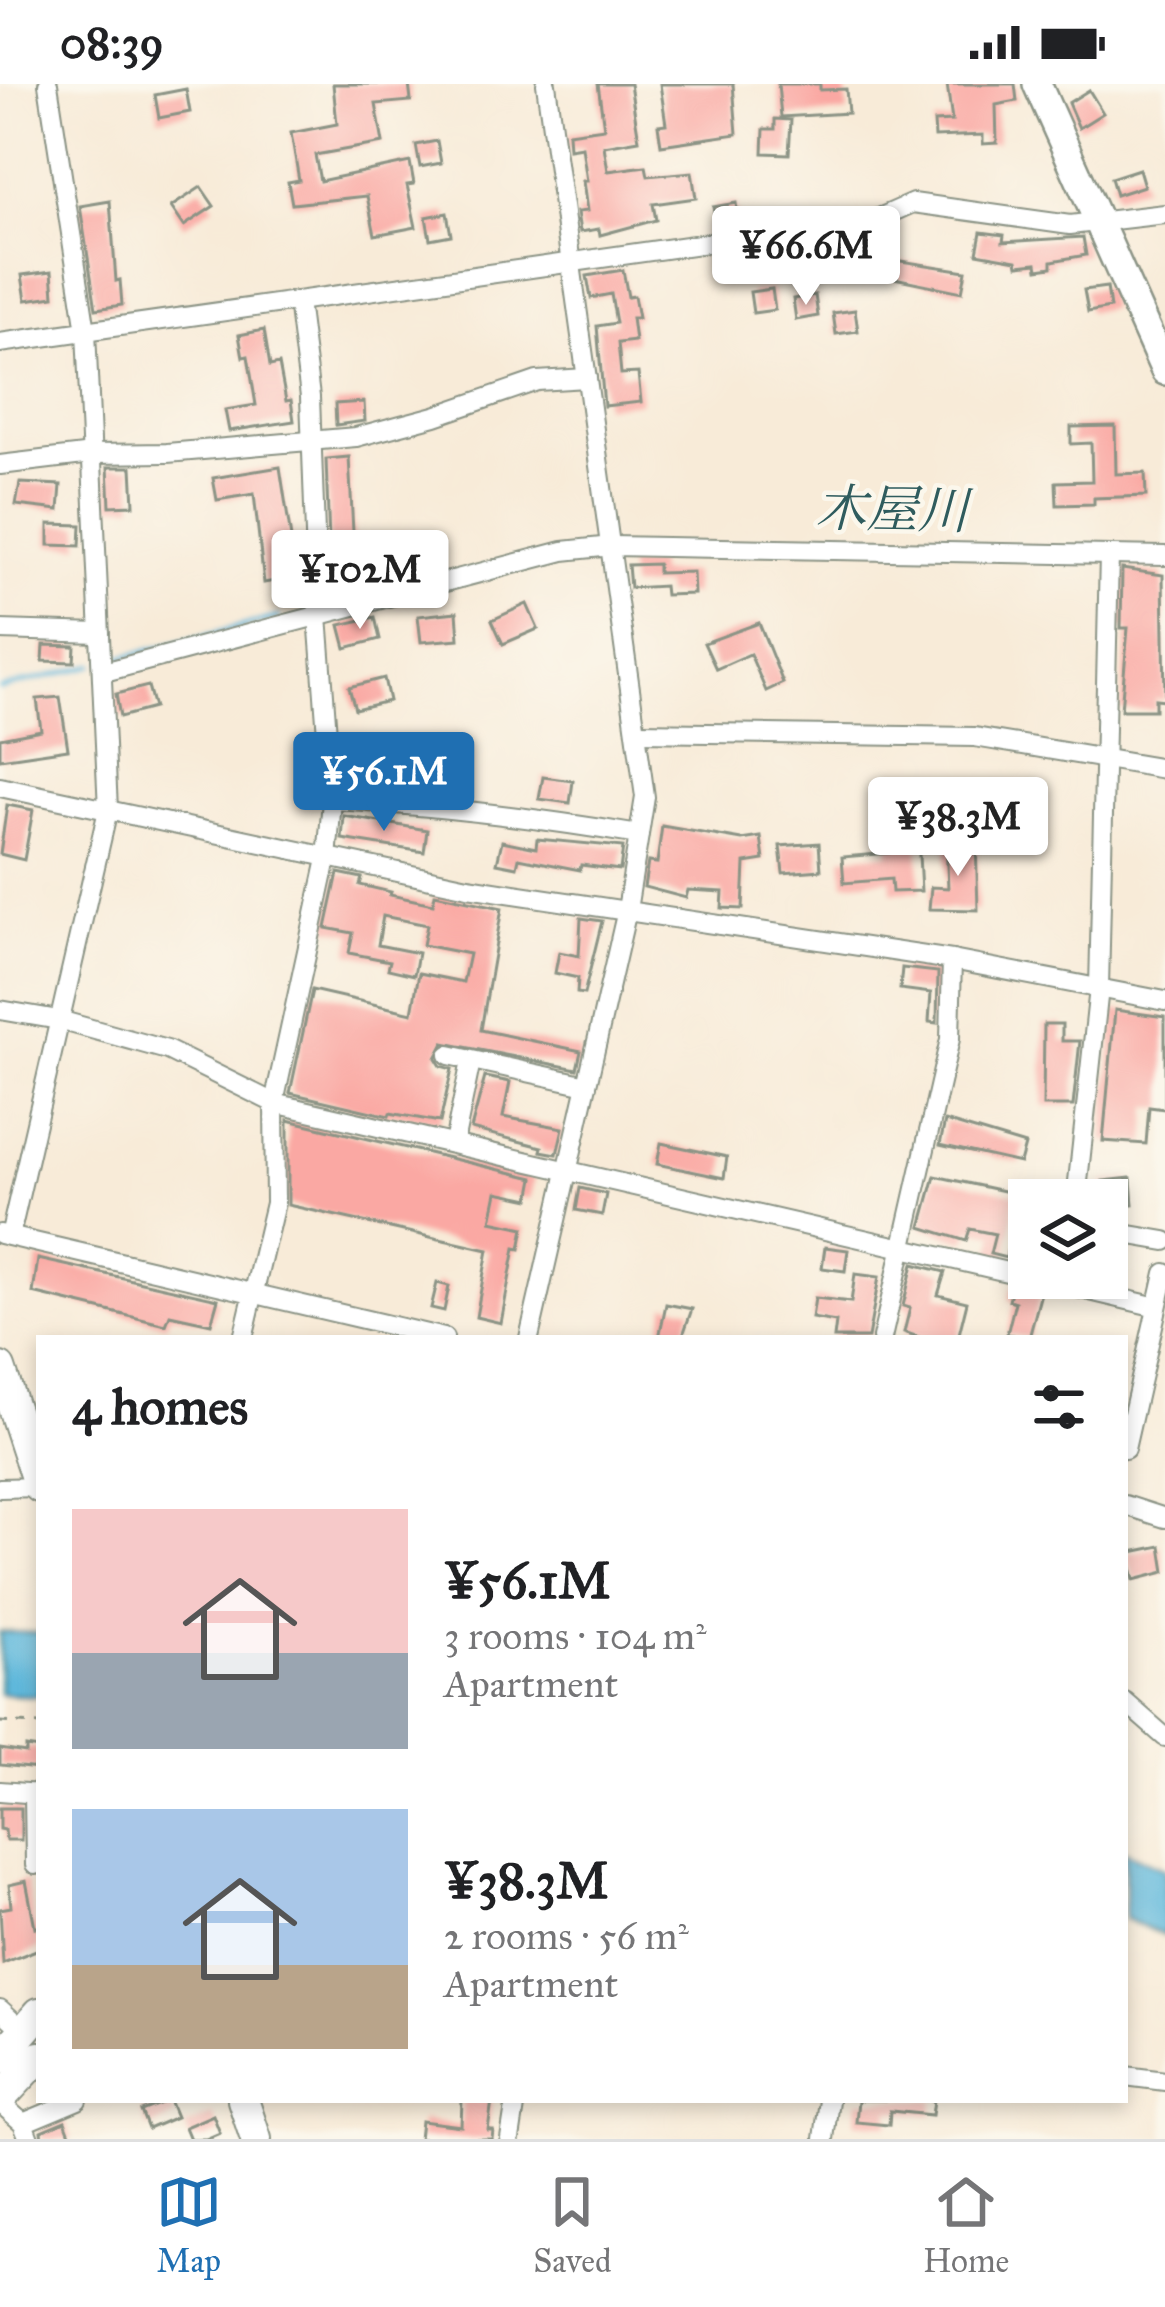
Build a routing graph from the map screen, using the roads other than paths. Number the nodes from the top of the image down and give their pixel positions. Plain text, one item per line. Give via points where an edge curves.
1 (48, 84) edge
2 (546, 84) edge
3 (1037, 84) edge
4 (1165, 214) edge
5 (1100, 223) junction
6 (570, 262) junction
7 (298, 301) junction
8 (86, 331) junction
9 (0, 343) edge
10 (1165, 371) edge
11 (587, 378) junction
12 (313, 443) junction
13 (92, 454) junction
14 (0, 465) edge
15 (612, 546) junction
16 (1109, 555) junction
17 (1165, 556) edge
18 (318, 609) junction
19 (0, 630) edge
20 (100, 632) junction
21 (103, 664) junction
22 (639, 732) junction
23 (1105, 758) junction
24 (1165, 769) edge
25 (0, 787) edge
26 (332, 800) junction
27 (108, 810) junction
28 (639, 835) junction
29 (327, 860) junction
30 (627, 910) junction
31 (952, 960) junction
32 (1099, 988) junction
33 (1165, 1001) edge
34 (0, 1010) edge
35 (59, 1020) junction
36 (449, 1055) dead end
37 (471, 1061) junction
38 (587, 1085) junction
39 (274, 1103) junction
40 (454, 1143) junction
41 (568, 1168) junction
42 (1078, 1179) edge
43 (5, 1235) edge
44 (1128, 1235) edge
45 (1165, 1241) edge
46 (904, 1247) junction
47 (1008, 1271) edge
48 (1165, 1274) edge
49 (253, 1295) junction
50 (1124, 1299) edge
51 (1157, 1307) junction
52 (244, 1335) edge
53 (418, 1335) edge
54 (530, 1335) edge
55 (883, 1335) edge
56 (0, 1368) edge
57 (1143, 1368) junction
58 (1165, 1373) edge
59 (1128, 1436) edge
60 (36, 1478) edge
61 (36, 1487) edge
62 (0, 1488) edge
63 (1128, 1506) edge
64 (1165, 1518) edge
65 (1128, 1705) edge
66 (1165, 1737) edge
67 (0, 1791) edge
68 (36, 1794) edge
69 (36, 1830) edge
70 (35, 1865) dead end
71 (21, 2018) edge
72 (0, 2058) edge
73 (36, 2060) edge
74 (1128, 2076) edge
75 (1165, 2081) edge
76 (0, 2101) edge
77 (73, 2103) edge
78 (244, 2103) edge
79 (516, 2103) edge
80 (829, 2103) edge
81 (26, 2131) edge
82 (256, 2139) edge
83 (510, 2139) edge
84 (824, 2139) edge

1 - 8 street
2 - 6 street
3 - 5 street
4 - 5 street
5 - 6 street via 1070,226 913,203 879,218
5 - 10 street
6 - 7 street
6 - 11 street
7 - 8 street
7 - 12 street
8 - 9 street
8 - 13 street
11 - 12 street via 537,381 434,416
11 - 15 street
12 - 13 street
12 - 18 street
13 - 14 street
13 - 20 street
15 - 16 street
15 - 18 street
15 - 22 street
16 - 17 street
16 - 23 street
18 - 21 street
18 - 26 street
19 - 20 street
20 - 21 street
21 - 27 street
22 - 23 street via 975,737
22 - 28 street
23 - 24 street
23 - 32 street
25 - 27 street
26 - 28 street via 500,813
26 - 29 street
27 - 29 street
27 - 35 street
28 - 30 street
29 - 30 street
29 - 39 street
30 - 31 street
30 - 38 street
31 - 32 street
31 - 46 street via 950,1039
32 - 33 street
32 - 42 street
34 - 35 street
35 - 39 street via 167,1050
35 - 43 street
36 - 37 street
37 - 38 street
37 - 40 street
38 - 41 street
39 - 40 street
39 - 49 street via 274,1203
40 - 41 street
41 - 46 street
41 - 54 street
43 - 49 street
44 - 45 street
46 - 47 street
46 - 55 street
48 - 51 street
49 - 52 street
49 - 53 street
50 - 51 street
51 - 57 street
56 - 60 main road
57 - 58 street
57 - 59 street
61 - 62 street
63 - 64 street
65 - 66 street
67 - 68 street
69 - 70 street
71 - 72 main road
73 - 76 main road
74 - 75 street
76 - 81 street
77 - 81 street
78 - 82 main road
79 - 83 street
80 - 84 street

